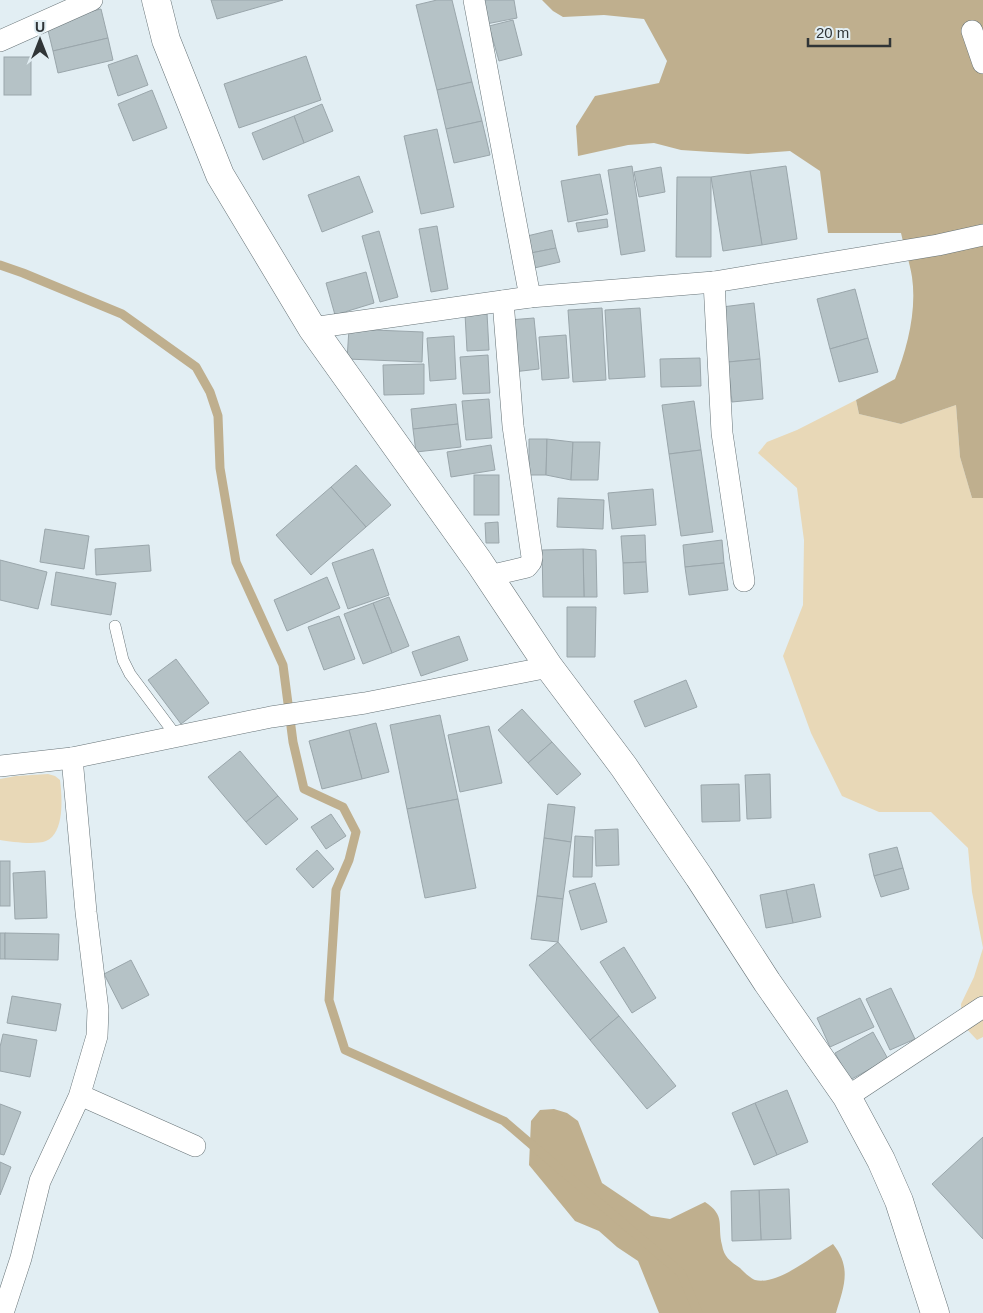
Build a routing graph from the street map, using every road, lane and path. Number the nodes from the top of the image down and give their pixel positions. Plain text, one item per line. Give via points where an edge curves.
1 (92, 0) edge
2 (156, 0) edge
3 (474, 0) edge
4 (972, 31) dead end
5 (0, 41) edge
6 (983, 63) edge
7 (983, 235) edge
8 (714, 282) junction
9 (530, 297) junction
10 (503, 301) junction
11 (312, 328) junction
12 (489, 576) junction
13 (744, 581) dead end
14 (115, 626) dead end
15 (548, 667) junction
16 (177, 736) junction
17 (72, 758) junction
18 (0, 766) edge
19 (983, 1007) edge
20 (80, 1095) junction
21 (847, 1097) junction
22 (195, 1146) dead end
23 (3, 1313) edge
24 (935, 1313) edge

1 - 5 street
2 - 11 street via 166,40 220,175
3 - 9 street
4 - 6 street
7 - 8 street
8 - 9 street
8 - 13 street via 722,433
9 - 10 street
10 - 11 street
10 - 12 street via 513,426 532,557 527,567
11 - 12 street
12 - 15 street
14 - 16 lane via 123,660 130,674
15 - 16 street
15 - 21 street via 624,768
16 - 17 street
17 - 18 street
17 - 20 street via 98,1010 97,1036
19 - 21 street
20 - 22 street
20 - 23 street via 40,1181
21 - 24 street via 881,1160 899,1202

